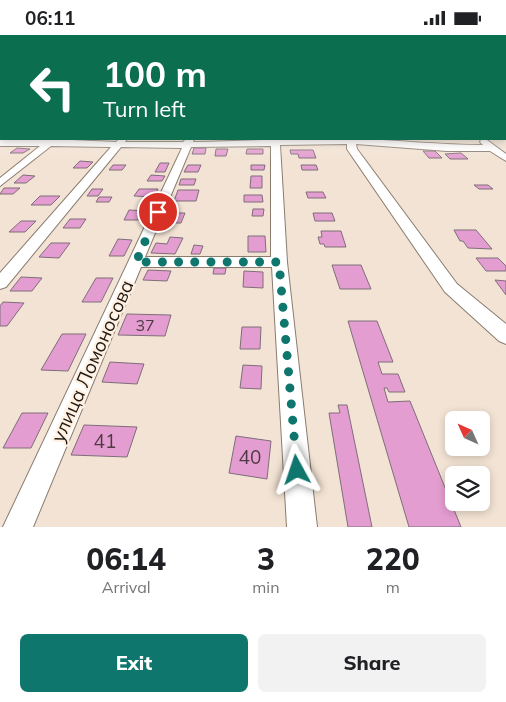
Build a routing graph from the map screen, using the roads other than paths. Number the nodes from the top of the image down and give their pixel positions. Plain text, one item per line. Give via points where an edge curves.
1 (351, 140) edge
2 (481, 140) edge
3 (52, 141) edge
4 (120, 141) edge
5 (275, 141) edge
6 (188, 142) edge
7 (0, 143) edge
8 (492, 148) junction
9 (506, 158) edge
10 (0, 183) edge
11 (136, 262) junction
12 (279, 262) junction
13 (0, 283) edge
14 (506, 336) edge
15 (18, 527) edge
16 (302, 527) edge

1 - 5 street
1 - 8 street via 447,148
1 - 14 street via 352,149 451,288
2 - 8 street
3 - 4 street
3 - 7 street
3 - 10 street
4 - 6 street
4 - 13 street
5 - 6 street
5 - 12 street
6 - 11 street, улица Ломоносова
8 - 9 street
11 - 12 street
11 - 15 street, улица Ломоносова
12 - 16 street

